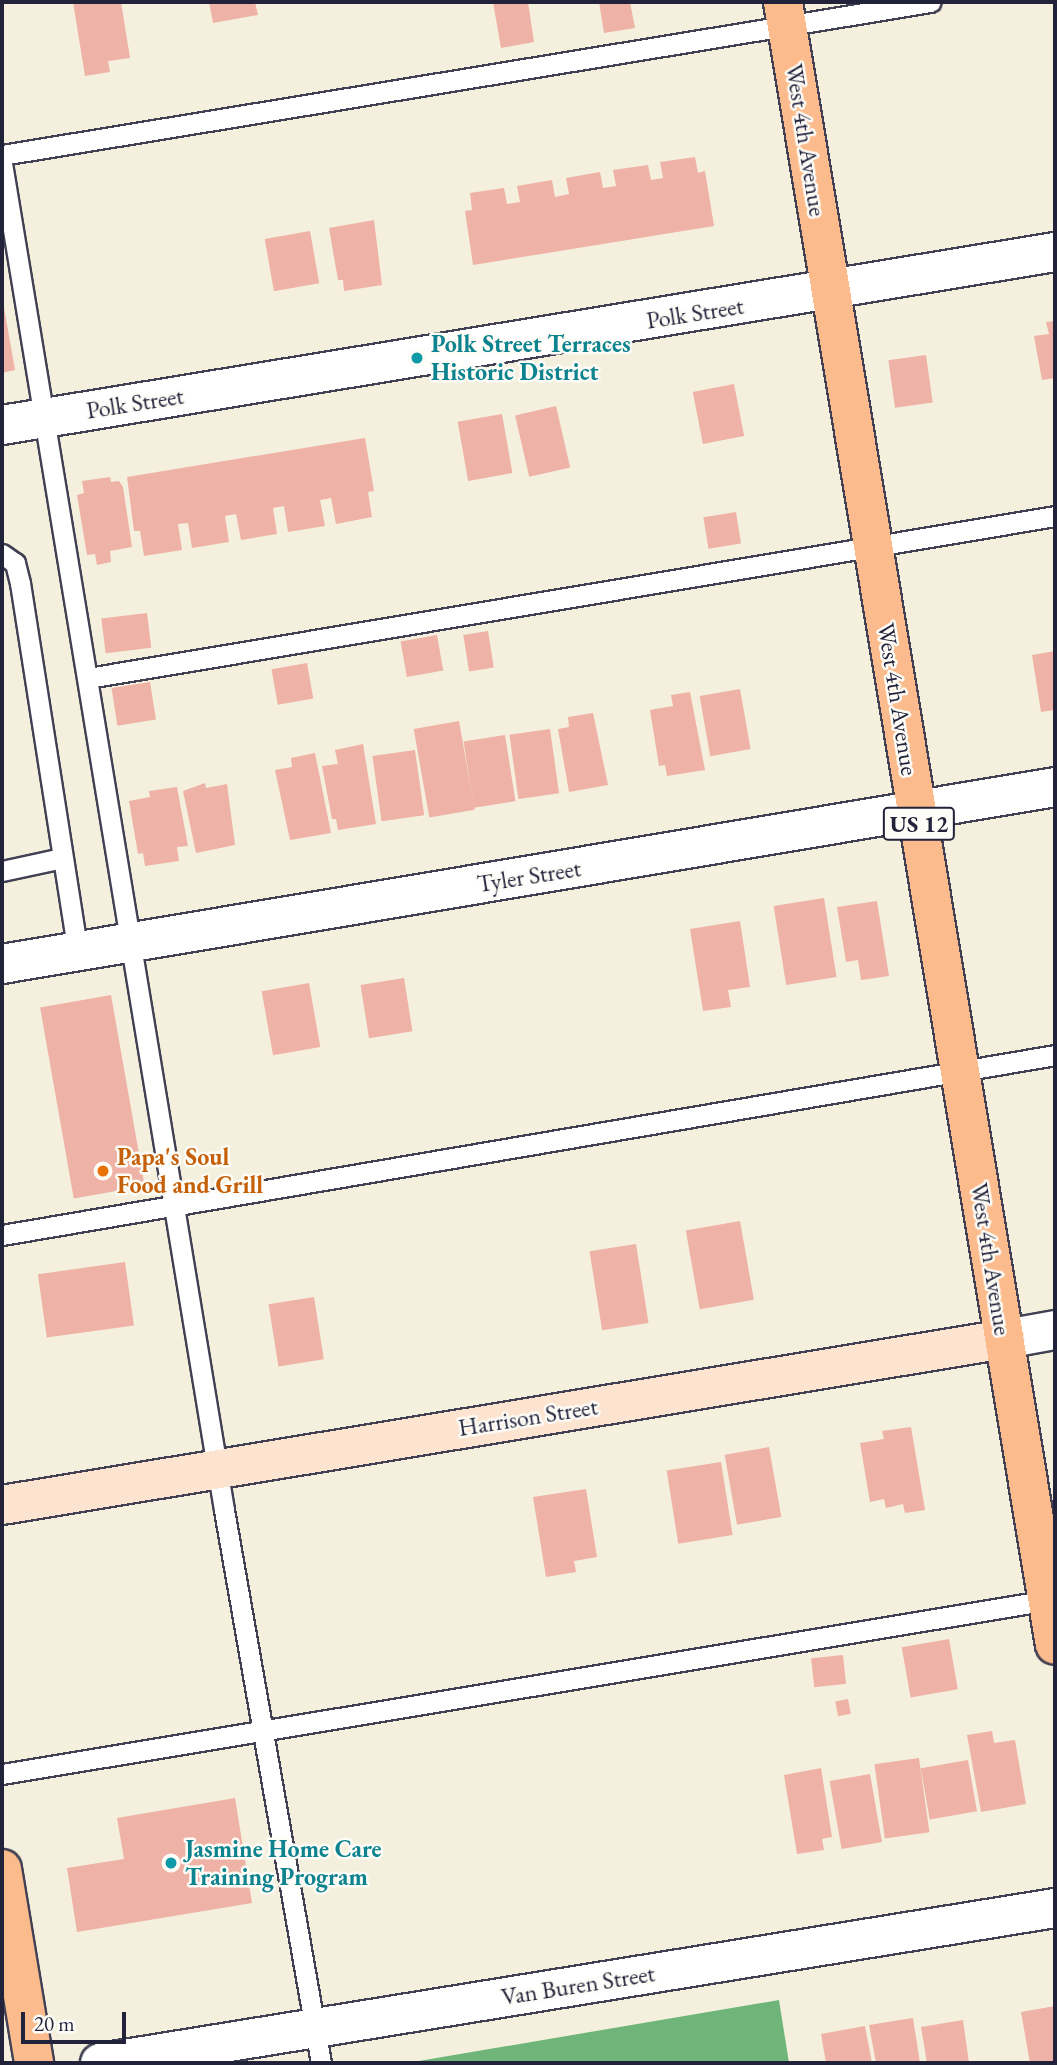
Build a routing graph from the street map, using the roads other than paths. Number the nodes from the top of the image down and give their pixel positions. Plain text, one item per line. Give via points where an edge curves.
1 (930, 2) edge
2 (785, 14) edge
3 (2, 155) edge
4 (2, 163) edge
5 (1055, 252) edge
6 (831, 291) junction
7 (46, 417) junction
8 (2, 425) edge
9 (1055, 516) edge
10 (873, 547) junction
11 (2, 554) edge
12 (89, 678) junction
13 (1055, 788) edge
14 (917, 811) junction
15 (62, 858) junction
16 (2, 871) edge
17 (133, 942) junction
18 (78, 952) junction
19 (2, 964) edge
20 (1055, 1055) edge
21 (960, 1070) junction
22 (176, 1206) junction
23 (2, 1235) edge
24 (1055, 1330) edge
25 (1004, 1339) junction
26 (217, 1469) junction
27 (2, 1505) edge
28 (1051, 1600) edge
29 (1055, 1646) edge
30 (263, 1729) junction
31 (2, 1774) edge
32 (2, 1870) edge
33 (1055, 1908) edge
34 (318, 2046) edge
35 (34, 2063) edge
36 (100, 2063) edge

1 - 2 lane
2 - 3 lane
2 - 6 main road, West 4th Avenue / US 12
4 - 7 lane
5 - 6 street, Polk Street
6 - 7 street, Polk Street
6 - 10 main road, West 4th Avenue / US 12
7 - 8 street, Polk Street
7 - 12 lane
9 - 10 lane
10 - 12 lane
10 - 14 main road, West 4th Avenue / US 12
11 - 15 lane via 15,563 20,583
12 - 17 lane
13 - 14 street, Tyler Street
14 - 17 street, Tyler Street
14 - 21 main road, West 4th Avenue / US 12
15 - 16 lane
15 - 18 lane
17 - 18 street, Tyler Street
17 - 22 lane
18 - 19 street, Tyler Street
20 - 21 lane
21 - 22 lane
21 - 25 main road, West 4th Avenue / US 12
22 - 23 lane
22 - 26 lane
24 - 25 street, Harrison Street
25 - 26 street, Harrison Street
25 - 28 main road, West 4th Avenue / US 12
26 - 27 street, Harrison Street
26 - 30 lane
28 - 29 main road, West 4th Avenue / US 12
28 - 30 lane
30 - 31 lane
30 - 34 lane
32 - 35 main road
33 - 34 street, Van Buren Street
34 - 36 street, Van Buren Street

